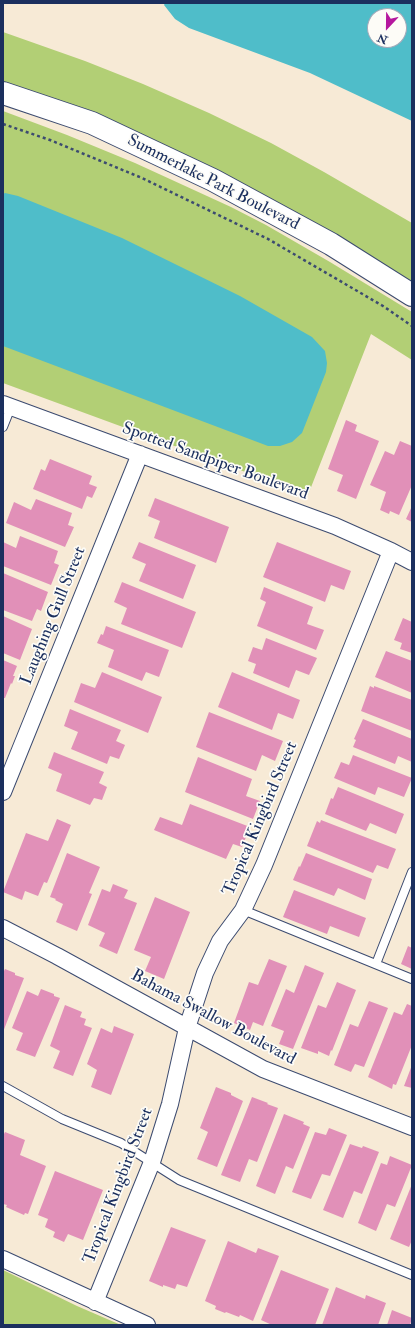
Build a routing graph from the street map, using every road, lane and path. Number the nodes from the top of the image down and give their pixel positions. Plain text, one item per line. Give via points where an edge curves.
1 (3, 93) edge
2 (3, 124) edge
3 (412, 295) edge
4 (412, 326) edge
5 (7, 405) edge
6 (3, 427) edge
7 (140, 454) junction
8 (391, 551) junction
9 (412, 562) edge
10 (3, 792) edge
11 (412, 872) edge
12 (243, 910) junction
13 (3, 928) edge
14 (376, 964) junction
15 (412, 979) edge
16 (187, 1028) junction
17 (3, 1086) edge
18 (412, 1127) edge
19 (152, 1162) junction
20 (3, 1259) edge
21 (412, 1275) edge
22 (95, 1302) junction
23 (147, 1325) edge

1 - 3 main road, Summerlake Park Boulevard via 92,123 213,180 331,244
2 - 4 path via 50,140 142,178 268,239 383,306
5 - 6 lane
5 - 7 street, Spotted Sandpiper Boulevard
7 - 8 street, Spotted Sandpiper Boulevard via 334,526
7 - 10 street, Laughing Gull Street
8 - 9 street, Spotted Sandpiper Boulevard
8 - 12 street, Tropical Kingbird Street via 264,865
11 - 14 lane
12 - 14 lane
12 - 16 street, Tropical Kingbird Street via 217,947 205,973
13 - 16 street, Bahama Swallow Boulevard
14 - 15 lane
16 - 18 street, Bahama Swallow Boulevard via 263,1069
16 - 19 street, Tropical Kingbird Street via 170,1104
17 - 19 lane via 62,1118 121,1142
19 - 21 lane via 179,1180
19 - 22 street, Tropical Kingbird Street
20 - 22 street
22 - 23 street

